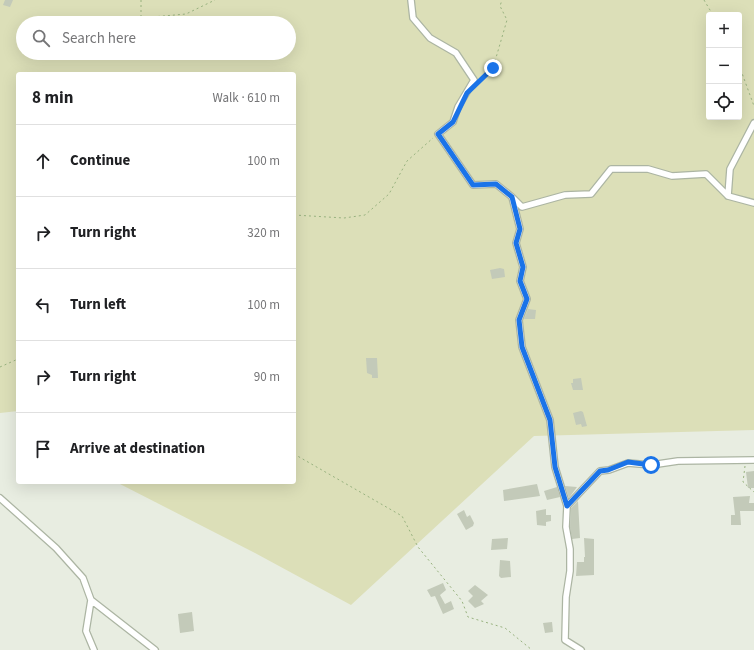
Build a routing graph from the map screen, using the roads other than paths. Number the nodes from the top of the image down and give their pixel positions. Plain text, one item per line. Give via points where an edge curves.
1 (411, 0) edge
2 (754, 123) edge
3 (728, 196) junction
4 (512, 197) junction
5 (754, 203) edge
6 (754, 460) edge
7 (0, 498) edge
8 (567, 506) junction
9 (91, 600) junction
10 (94, 650) edge
11 (155, 650) edge
12 (581, 650) edge

1 - 4 street via 413,18 430,38 456,53 474,80 458,107 453,122 438,134 473,185 496,184
2 - 3 street via 730,169
3 - 4 street via 706,174 672,176 648,169 611,169 591,194 565,195 522,207
3 - 5 street
4 - 8 street via 520,229 516,243 523,267 520,281 527,299 519,320 522,347 550,420 555,467
6 - 8 street via 678,461 651,465 628,462 600,471
7 - 9 street via 56,548 84,578
8 - 12 street via 570,571 566,597 565,640
9 - 10 street via 86,631
9 - 11 street

